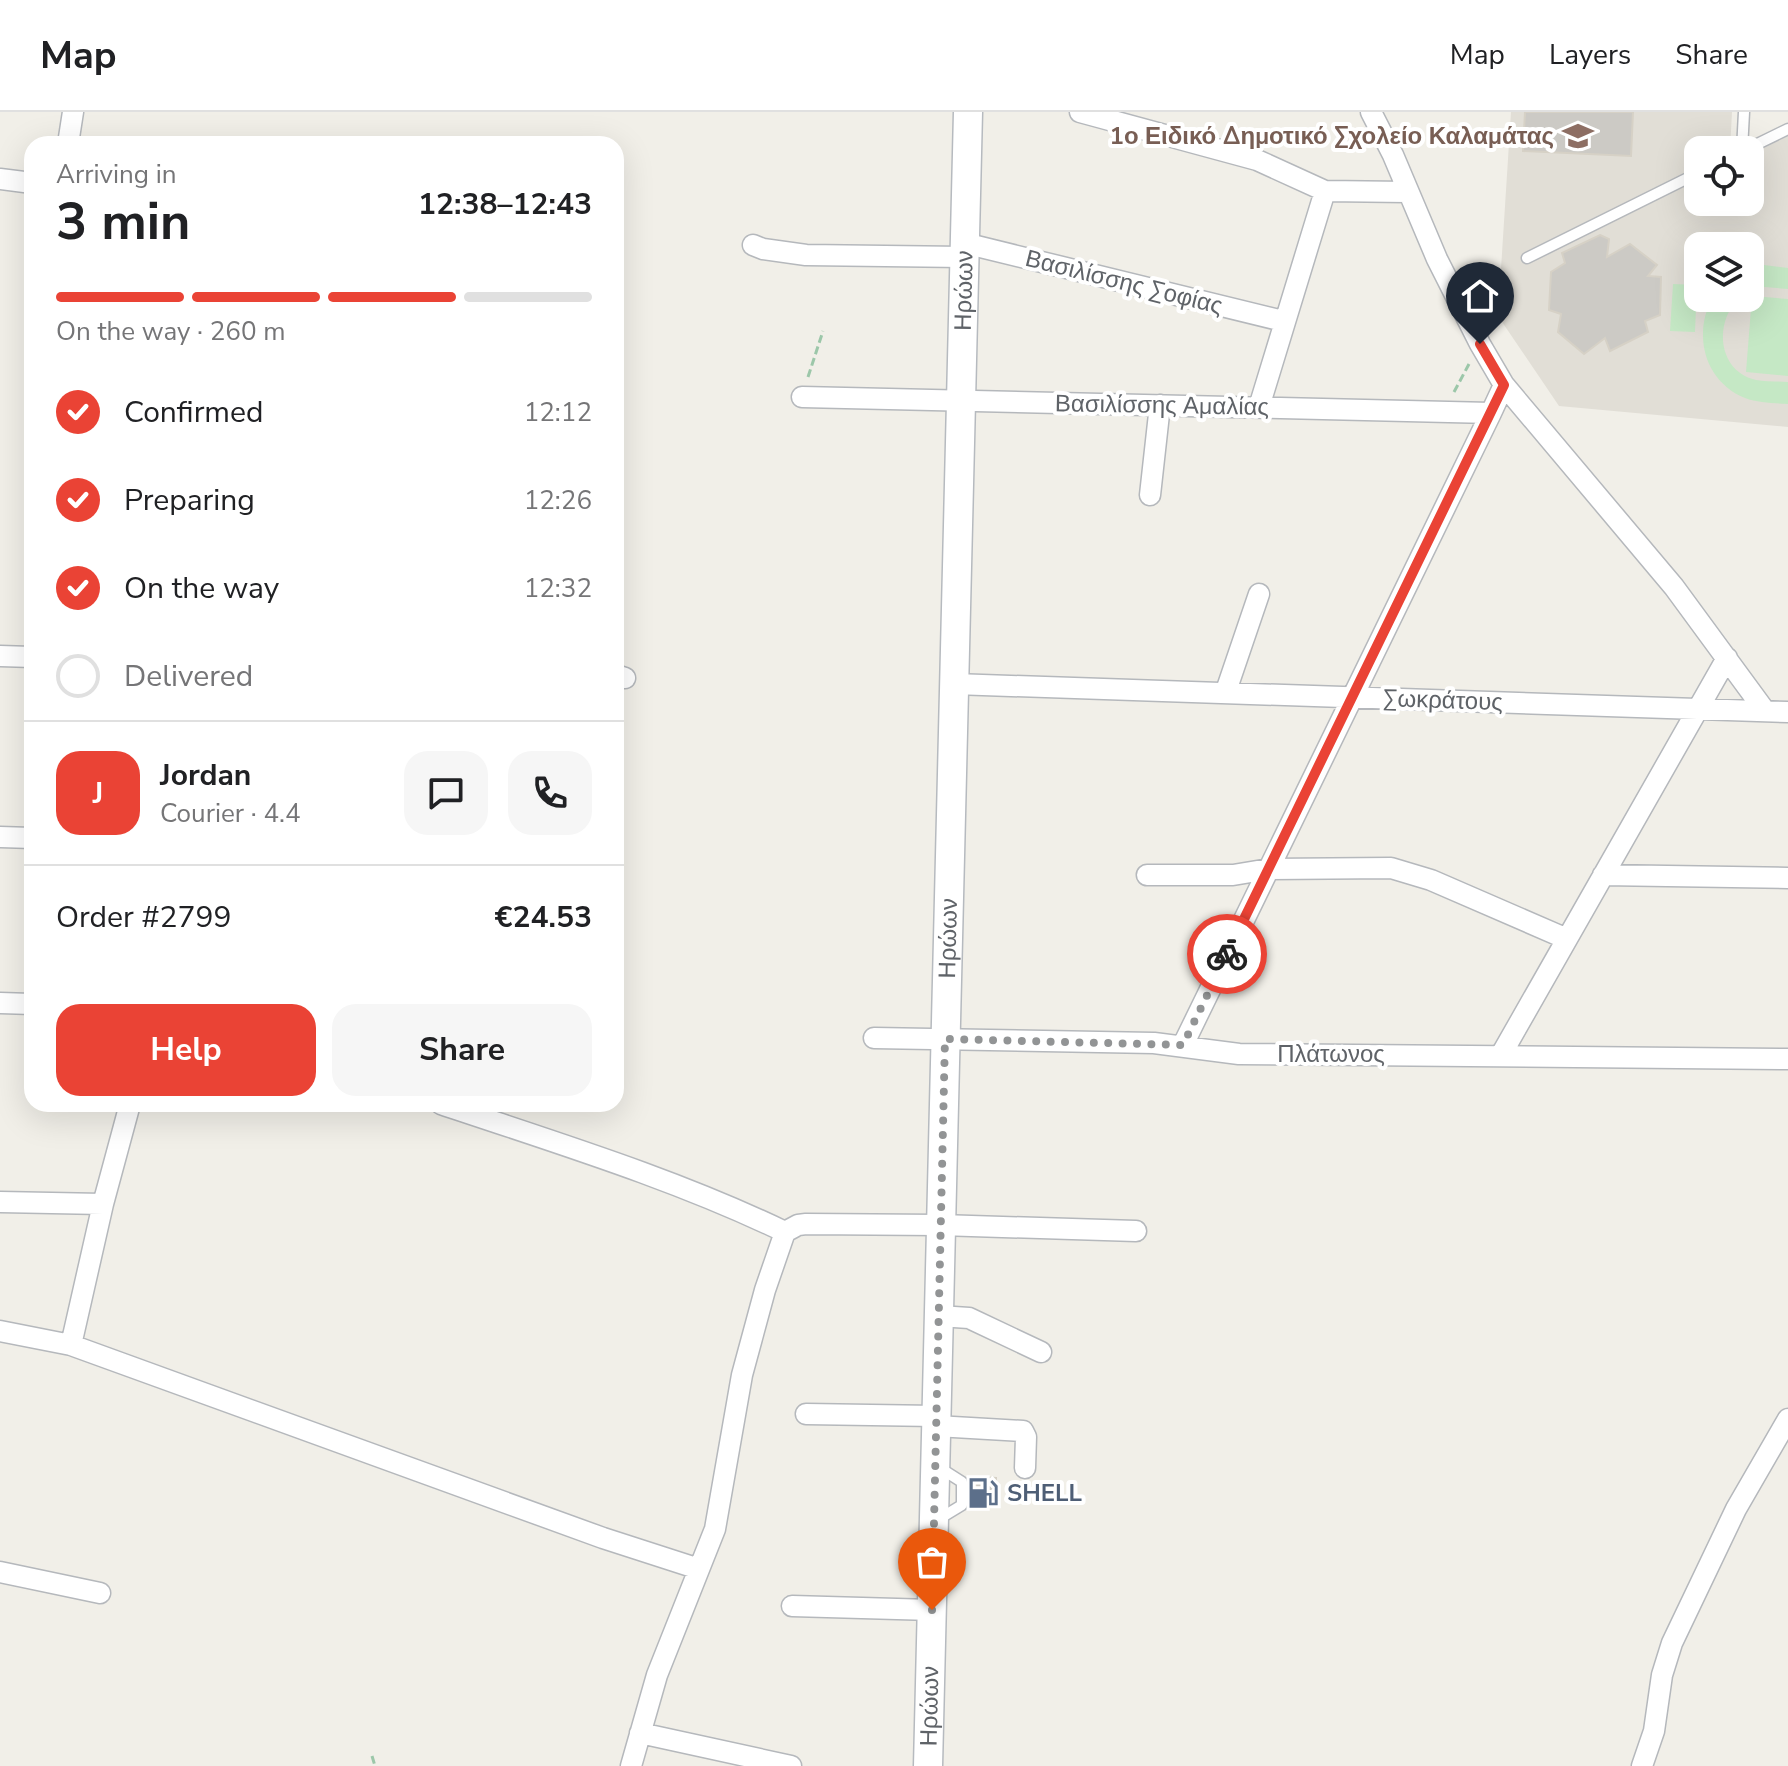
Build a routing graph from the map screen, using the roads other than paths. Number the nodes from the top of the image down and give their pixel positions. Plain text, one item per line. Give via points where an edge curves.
1 (73, 112) edge
2 (968, 112) edge
3 (1371, 112) edge
4 (1744, 112) edge
5 (1093, 114) edge
6 (1788, 129) edge
7 (69, 136) edge
8 (1744, 136) edge
9 (1764, 140) edge
10 (0, 179) edge
11 (1684, 180) edge
12 (24, 182) edge
13 (1325, 191) junction
14 (1407, 192) junction
15 (753, 245) dead end
16 (964, 250) junction
17 (1527, 258) dead end
18 (1283, 321) junction
19 (1504, 385) junction
20 (802, 397) road end
21 (960, 401) junction
22 (1160, 405) junction
23 (1259, 407) junction
24 (1491, 413) junction
25 (1150, 495) dead end
26 (1259, 594) dead end
27 (0, 656) edge
28 (24, 657) edge
29 (1727, 658) junction
30 (954, 684) junction
31 (1226, 691) junction
32 (1352, 696) junction
33 (1697, 710) junction
34 (1765, 711) junction
35 (1788, 712) edge
36 (0, 837) edge
37 (24, 838) edge
38 (1269, 869) junction
39 (1147, 875) dead end
40 (1603, 875) junction
41 (1788, 878) edge
42 (1567, 939) junction
43 (0, 1003) edge
44 (24, 1004) edge
45 (874, 1038) dead end
46 (945, 1039) junction
47 (1183, 1045) junction
48 (1501, 1055) junction
49 (1788, 1059) edge
50 (128, 1112) edge
51 (465, 1112) edge
52 (0, 1202) edge
53 (103, 1204) junction
54 (940, 1225) junction
55 (1136, 1231) dead end
56 (785, 1232) junction
57 (939, 1316) junction
58 (0, 1331) edge
59 (71, 1345) junction
60 (1041, 1352) dead end
61 (806, 1414) dead end
62 (1788, 1419) edge
63 (936, 1421) junction
64 (1025, 1468) dead end
65 (699, 1569) junction
66 (0, 1572) edge
67 (100, 1593) dead end
68 (792, 1606) dead end
69 (932, 1610) junction
70 (640, 1733) junction
71 (631, 1766) edge
72 (791, 1766) edge
73 (928, 1766) edge
74 (1642, 1766) edge

1 - 7 street
2 - 16 street, Ηρώων
3 - 14 street
4 - 8 lane
5 - 13 street via 1257,160
6 - 9 lane
10 - 12 street
11 - 17 lane
13 - 14 street
13 - 18 street
14 - 19 street
15 - 16 street, Βασιλίσσης Σοφίας via 806,255
16 - 18 street, Βασιλίσσης Σοφίας
16 - 21 street, Ηρώων
18 - 23 street
19 - 24 street
19 - 29 street
20 - 21 street, Βασιλίσσης Αμαλίας
21 - 22 street, Βασιλίσσης Αμαλίας
21 - 30 street, Ηρώων
22 - 23 street, Βασιλίσσης Αμαλίας
22 - 25 street
23 - 24 street, Βασιλίσσης Αμαλίας
24 - 32 street
26 - 31 street
27 - 28 street
29 - 33 street
29 - 34 street
30 - 31 street, Σωκράτους
30 - 46 street, Ηρώων
31 - 32 street, Σωκράτους
32 - 33 street, Σωκράτους
32 - 38 street
33 - 34 street, Σωκράτους
33 - 40 street
34 - 35 street, Σωκράτους
36 - 37 street
38 - 39 street via 1233,875
38 - 42 street via 1405,871
38 - 47 street
40 - 41 street
40 - 42 street
42 - 48 street
43 - 44 street
45 - 46 street, Πλάτωνος
46 - 47 street, Πλάτωνος
46 - 54 street, Ηρώων
47 - 48 street, Πλάτωνος via 1239,1054
48 - 49 street, Πλάτωνος
50 - 53 street
51 - 56 street via 632,1168
52 - 53 street
53 - 59 street
54 - 55 street
54 - 56 street via 806,1224
54 - 57 street, Ηρώων
56 - 65 street via 746,1361 715,1529
57 - 60 street via 969,1318
57 - 63 street, Ηρώων
58 - 59 street
59 - 65 street
61 - 63 street
62 - 74 street via 1736,1509 1672,1643
63 - 64 street via 1023,1431
63 - 69 street, Ηρώων
65 - 70 street
66 - 67 street
68 - 69 street
69 - 73 street, Ηρώων
70 - 71 street
70 - 72 street

